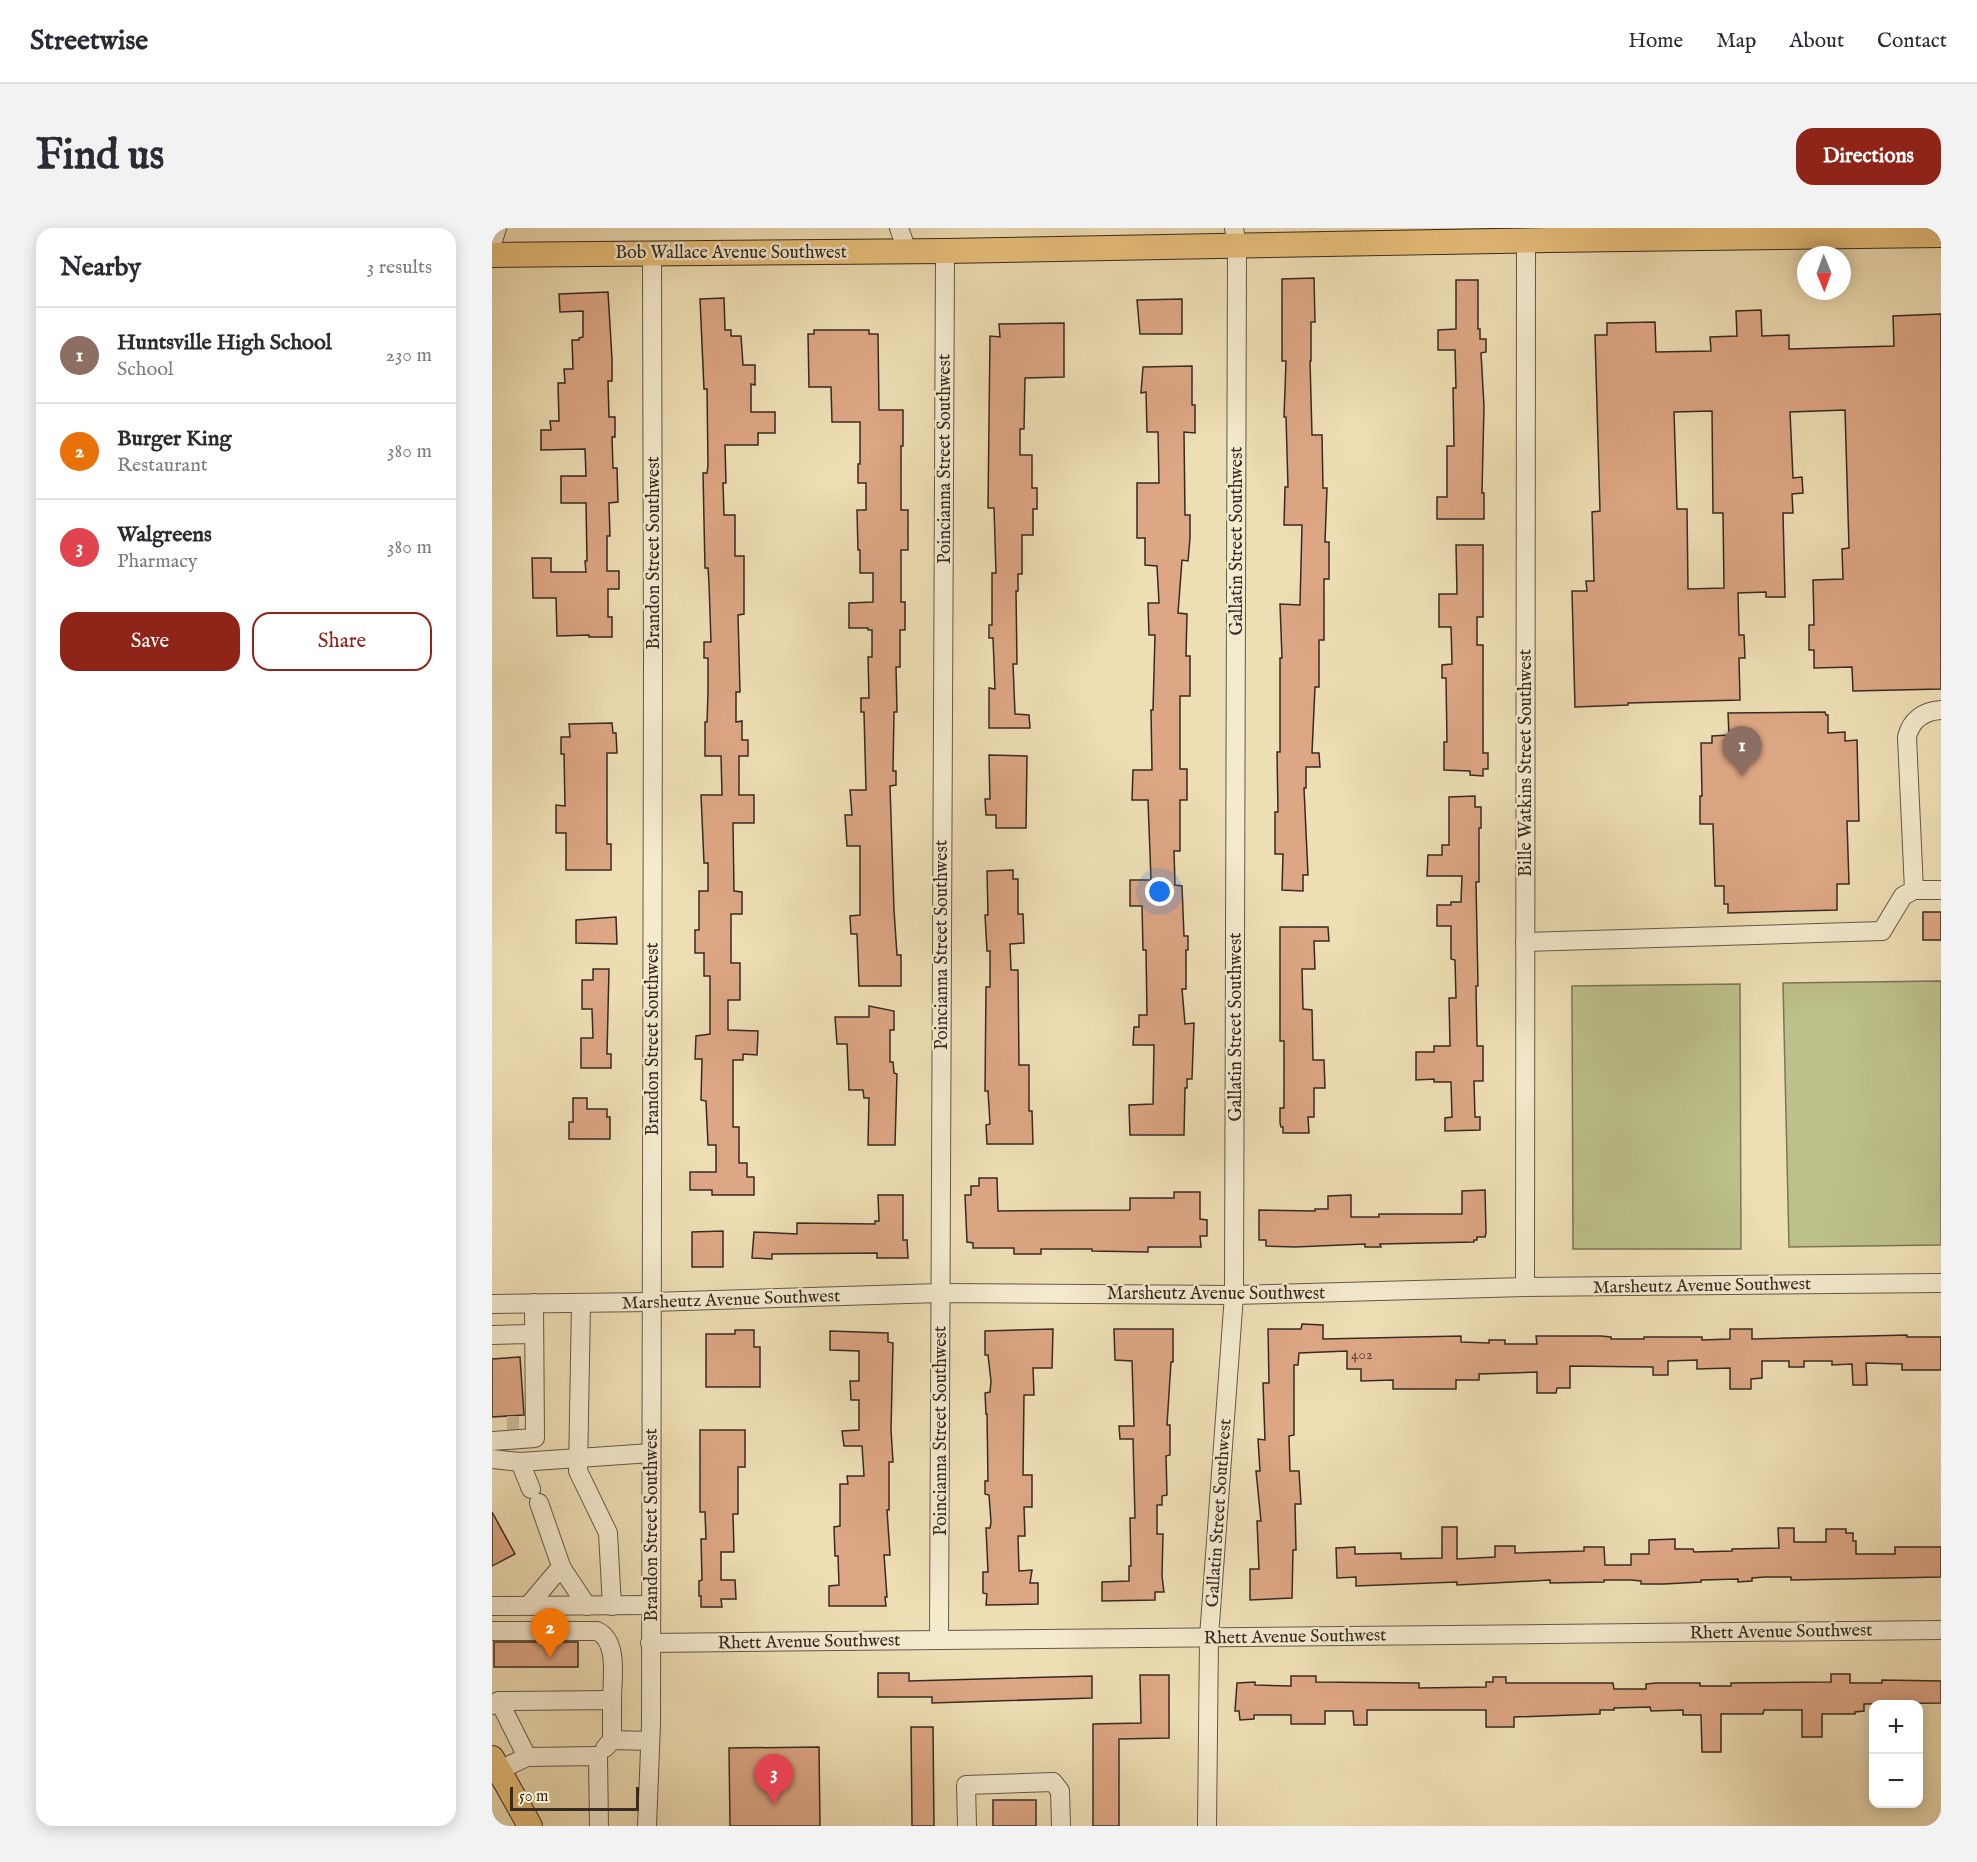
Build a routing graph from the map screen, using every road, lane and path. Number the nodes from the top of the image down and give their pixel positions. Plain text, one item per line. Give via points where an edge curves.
1 (497, 228) edge
2 (899, 228) edge
3 (1691, 233) edge
4 (1941, 235) edge
5 (1235, 237) edge
6 (1526, 240) junction
7 (492, 244) edge
8 (907, 251) junction
9 (945, 251) junction
10 (652, 253) junction
11 (492, 255) edge
12 (1941, 710) edge
13 (1914, 890) junction
14 (1941, 890) edge
15 (1525, 942) junction
16 (1941, 1283) edge
17 (1525, 1287) junction
18 (940, 1293) junction
19 (1234, 1295) junction
20 (651, 1302) junction
21 (534, 1303) junction
22 (581, 1303) junction
23 (492, 1304) edge
24 (534, 1334) junction
25 (492, 1335) edge
26 (513, 1427) edge
27 (492, 1441) edge
28 (651, 1453) junction
29 (492, 1459) edge
30 (578, 1459) junction
31 (520, 1462) junction
32 (562, 1569) junction
33 (612, 1605) junction
34 (651, 1605) junction
35 (492, 1606) edge
36 (528, 1606) junction
37 (587, 1606) junction
38 (1941, 1630) edge
39 (492, 1631) edge
40 (1209, 1637) junction
41 (939, 1640) junction
42 (650, 1643) junction
43 (612, 1700) junction
44 (495, 1703) edge
45 (612, 1740) junction
46 (650, 1741) junction
47 (598, 1756) junction
48 (527, 1757) junction
49 (495, 1764) edge
50 (530, 1826) edge
51 (599, 1826) edge
52 (647, 1826) edge
53 (967, 1826) edge
54 (1061, 1826) edge
55 (1207, 1826) edge

1 - 7 street
2 - 8 street
3 - 4 main road, Bob Wallace Avenue Southwest
3 - 6 main road, Bob Wallace Avenue Southwest
5 - 6 main road, Bob Wallace Avenue Southwest
5 - 9 main road, Bob Wallace Avenue Southwest
5 - 19 street, Gallatin Street Southwest
6 - 15 street, Bille Watkins Street Southwest
8 - 9 main road, Bob Wallace Avenue Southwest
8 - 10 main road, Bob Wallace Avenue Southwest
9 - 18 street, Poincianna Street Southwest
10 - 11 main road, Bob Wallace Avenue Southwest
10 - 20 street, Brandon Street Southwest
12 - 13 street via 1922,714 1908,737
13 - 14 street
13 - 15 street via 1903,896 1882,931
15 - 17 street, Bille Watkins Street Southwest
16 - 17 street, Marsheutz Avenue Southwest
17 - 19 street, Marsheutz Avenue Southwest
18 - 19 street, Marsheutz Avenue Southwest
18 - 20 street, Marsheutz Avenue Southwest
18 - 41 street, Poincianna Street Southwest
19 - 40 street, Gallatin Street Southwest
20 - 22 street, Marsheutz Avenue Southwest
20 - 28 street, Brandon Street Southwest
21 - 22 street, Marsheutz Avenue Southwest
21 - 23 street, Marsheutz Avenue Southwest
21 - 24 street
22 - 30 street
24 - 25 street
24 - 26 street
26 - 27 street via 535,1438
28 - 30 street
28 - 34 street, Brandon Street Southwest
29 - 31 street
30 - 31 street
30 - 33 street via 578,1471 608,1533
31 - 32 street
32 - 36 street
32 - 37 street
33 - 34 street
33 - 37 street
34 - 42 street, Brandon Street Southwest
35 - 36 street
36 - 37 street
38 - 40 street, Rhett Avenue Southwest
39 - 43 street via 604,1634 611,1647
40 - 41 street, Rhett Avenue Southwest
40 - 55 street, Gallatin Street Southwest
41 - 42 street, Rhett Avenue Southwest
42 - 46 street, Brandon Street Southwest
43 - 44 street
43 - 45 street
44 - 48 street
45 - 46 street
45 - 47 street
46 - 52 street, Brandon Street Southwest
47 - 48 street
47 - 51 street
48 - 49 street
49 - 50 main road
53 - 54 street via 966,1785 1053,1782 1060,1791

